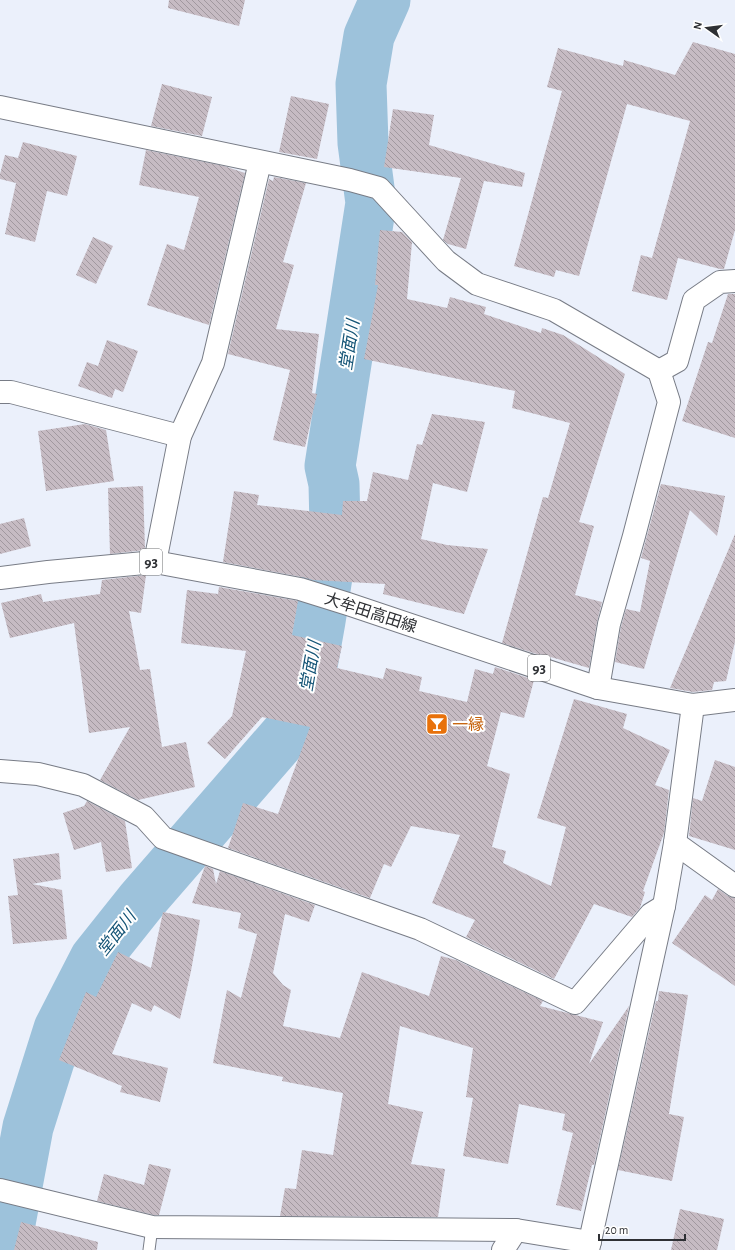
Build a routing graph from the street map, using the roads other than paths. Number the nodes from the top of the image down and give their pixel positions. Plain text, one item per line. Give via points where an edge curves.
1 (0, 107) edge
2 (260, 162) junction
3 (735, 281) edge
4 (659, 371) junction
5 (0, 392) edge
6 (180, 436) junction
7 (155, 562) junction
8 (0, 578) edge
9 (598, 688) junction
10 (734, 695) edge
11 (693, 705) junction
12 (0, 771) edge
13 (675, 843) junction
14 (735, 886) edge
15 (664, 906) junction
16 (0, 1190) edge
17 (152, 1227) junction
18 (516, 1230) junction
19 (589, 1246) edge
20 (149, 1250) edge
21 (503, 1250) edge

1 - 2 street
2 - 4 street via 379,188 446,262 477,284 554,310
2 - 6 street via 213,363
3 - 4 street via 720,282 694,300 677,361
4 - 9 street via 669,402 609,624
5 - 6 street via 11,392
6 - 7 street
7 - 8 street, 大牟田高田線 / 93
7 - 9 street, 大牟田高田線 / 93 via 300,589
9 - 11 street, 大牟田高田線 / 93
10 - 11 street, 大牟田高田線 / 93
11 - 13 street
12 - 15 street via 38,774 83,785 144,817 163,838 420,929 575,1003 651,914
13 - 14 street
13 - 15 street
15 - 19 street
16 - 17 street
17 - 18 street
17 - 20 lane
18 - 19 street
18 - 21 street

